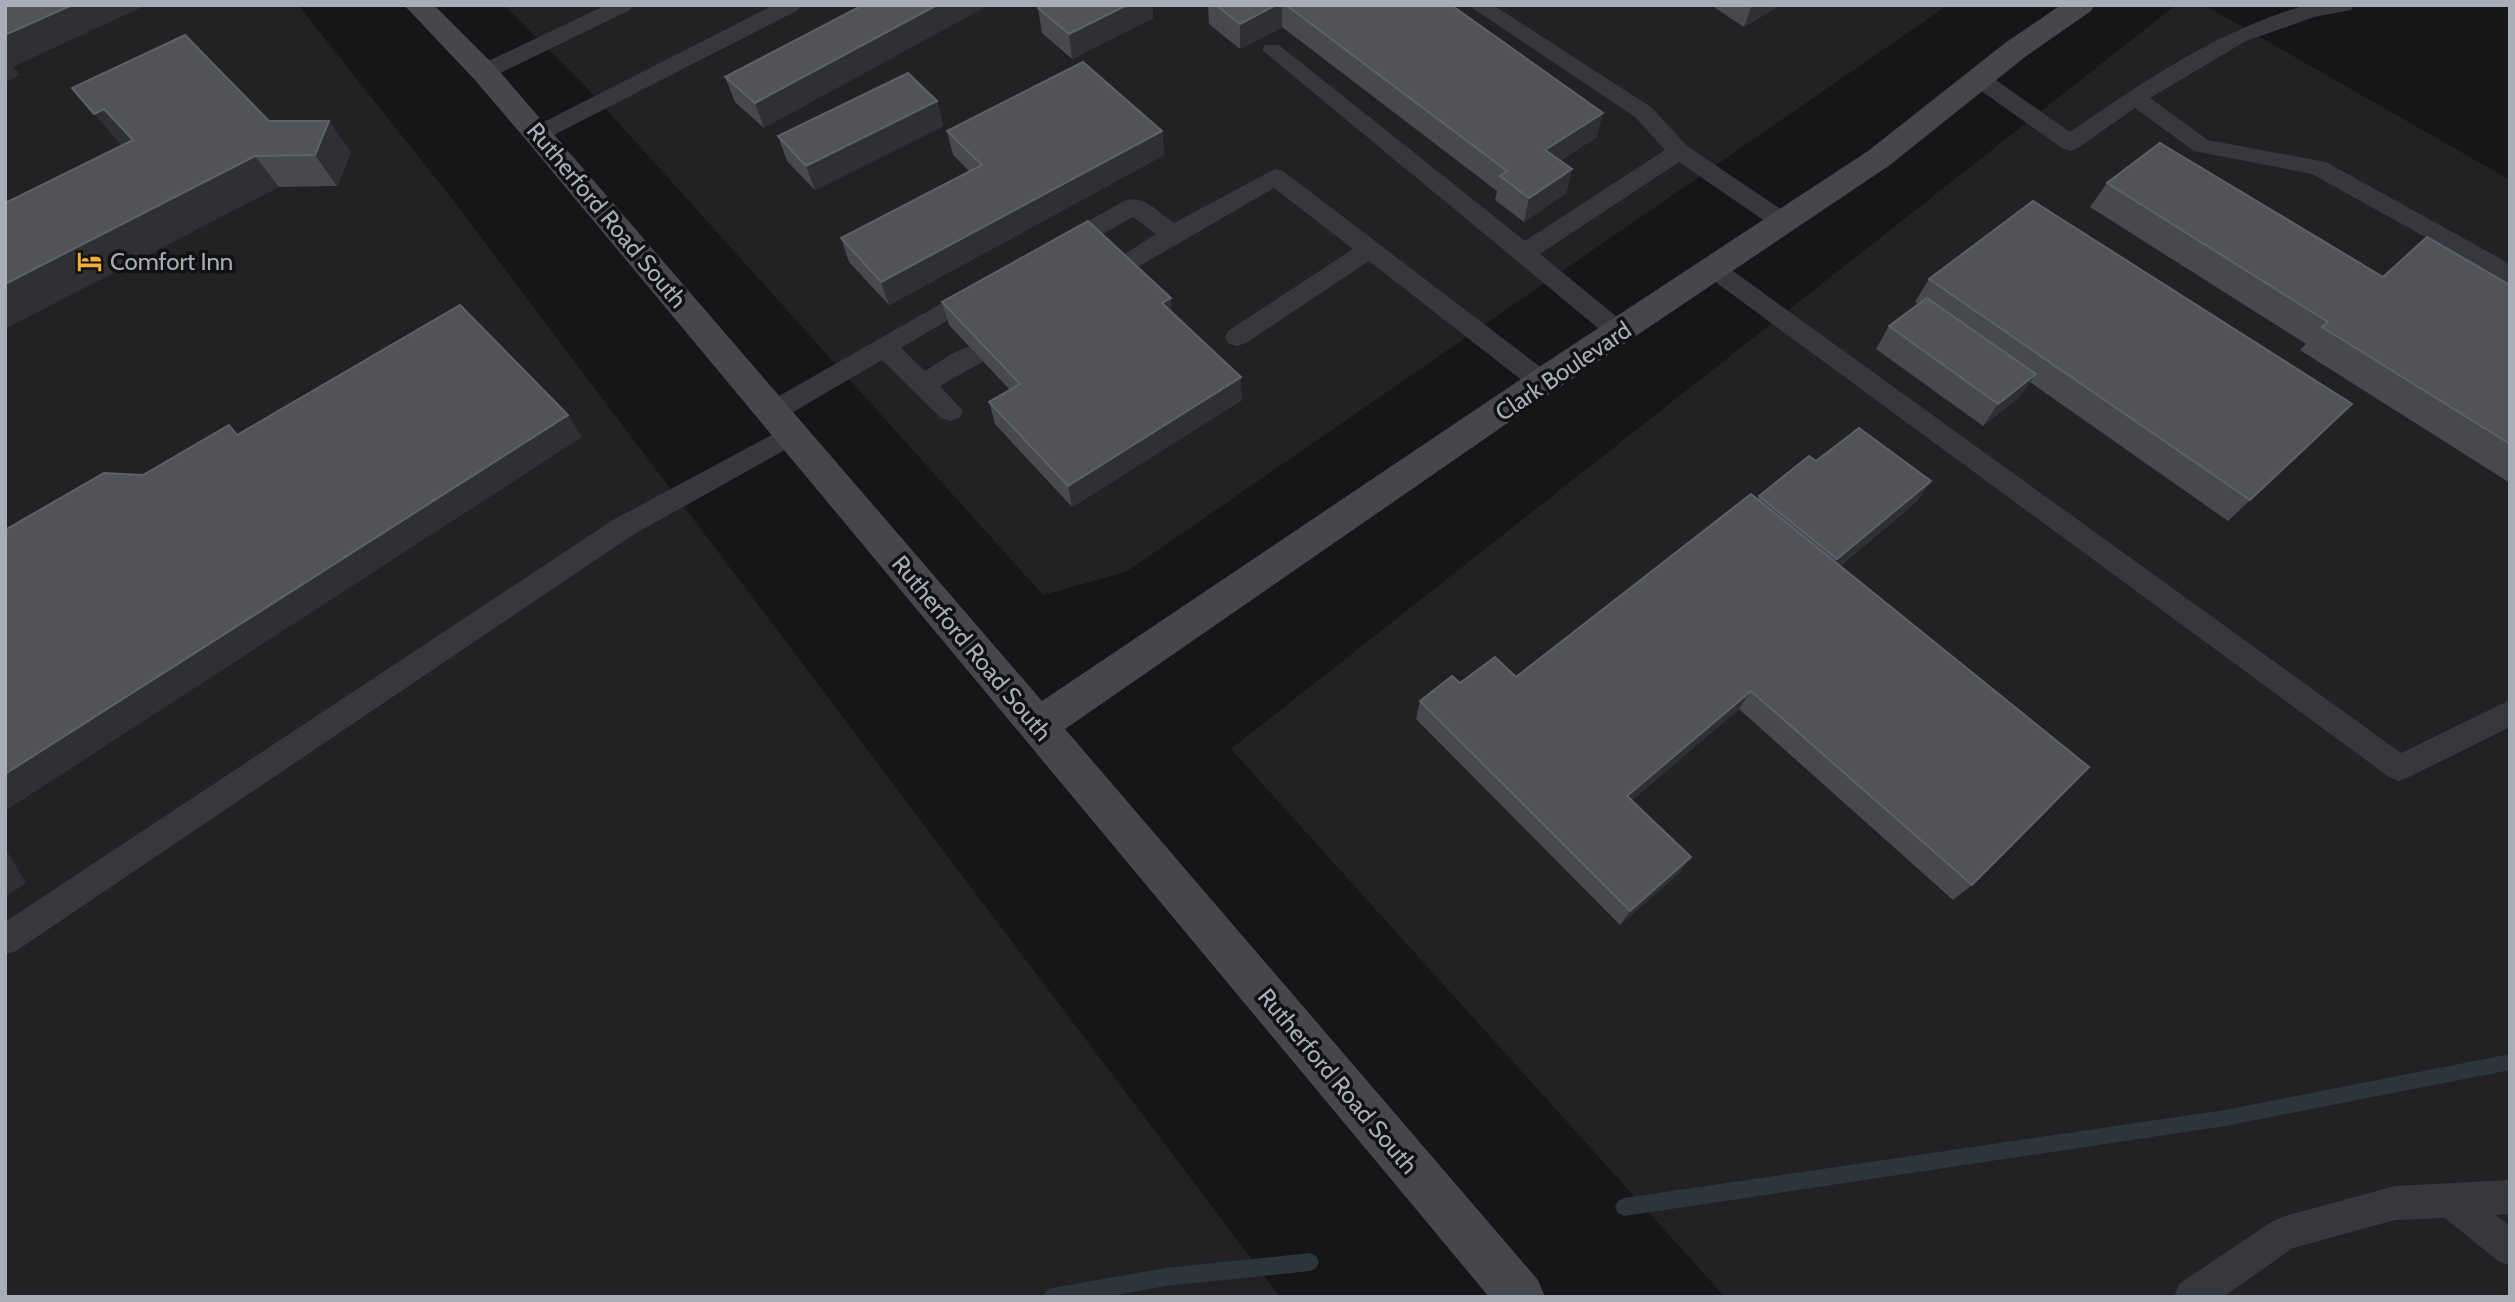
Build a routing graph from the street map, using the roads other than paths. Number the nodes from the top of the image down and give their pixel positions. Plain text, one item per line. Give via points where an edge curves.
1 (418, 5) edge
2 (623, 5) edge
3 (791, 5) edge
4 (1478, 5) edge
5 (2081, 5) edge
6 (2344, 5) edge
7 (1272, 50) dead end
8 (484, 72) junction
9 (1978, 78) junction
10 (2135, 99) junction
11 (538, 134) junction
12 (1679, 151) junction
13 (1783, 222) junction
14 (1173, 234) junction
15 (1370, 249) junction
16 (1524, 253) junction
17 (1041, 257) edge
18 (2505, 265) edge
19 (1714, 269) junction
20 (1117, 270) edge
21 (994, 283) edge
22 (1619, 332) junction
23 (1237, 337) dead end
24 (883, 346) junction
25 (975, 354) edge
26 (1542, 382) junction
27 (923, 384) junction
28 (950, 411) dead end
29 (783, 422) junction
30 (2510, 713) edge
31 (1037, 726) junction
32 (5, 940) edge
33 (2510, 1197) edge
34 (2451, 1200) junction
35 (2510, 1249) edge
36 (1521, 1297) edge
37 (2192, 1297) edge

1 - 8 street, Rutherford Road South
2 - 8 lane
3 - 11 lane
4 - 12 lane via 1643,112
5 - 9 street, Clark Boulevard
6 - 10 lane via 2310,11 2239,36
7 - 16 lane
8 - 11 street, Rutherford Road South
9 - 10 lane via 2070,144
9 - 13 street, Clark Boulevard via 1879,158
10 - 18 lane via 2202,146 2318,167
11 - 29 street, Rutherford Road South
12 - 13 lane
12 - 16 lane
13 - 19 street, Clark Boulevard
14 - 15 lane via 1275,177
14 - 17 lane via 1134,206
14 - 20 lane
15 - 23 lane
15 - 26 lane
16 - 22 lane
19 - 22 street, Clark Boulevard
19 - 30 lane via 2399,768
21 - 24 lane
22 - 26 street, Clark Boulevard
24 - 27 lane
24 - 29 lane
25 - 27 lane
26 - 31 street, Clark Boulevard
27 - 28 lane
29 - 31 street, Rutherford Road South
29 - 32 lane
31 - 36 street, Rutherford Road South
33 - 34 lane
34 - 35 lane
34 - 37 lane via 2395,1203 2285,1233

